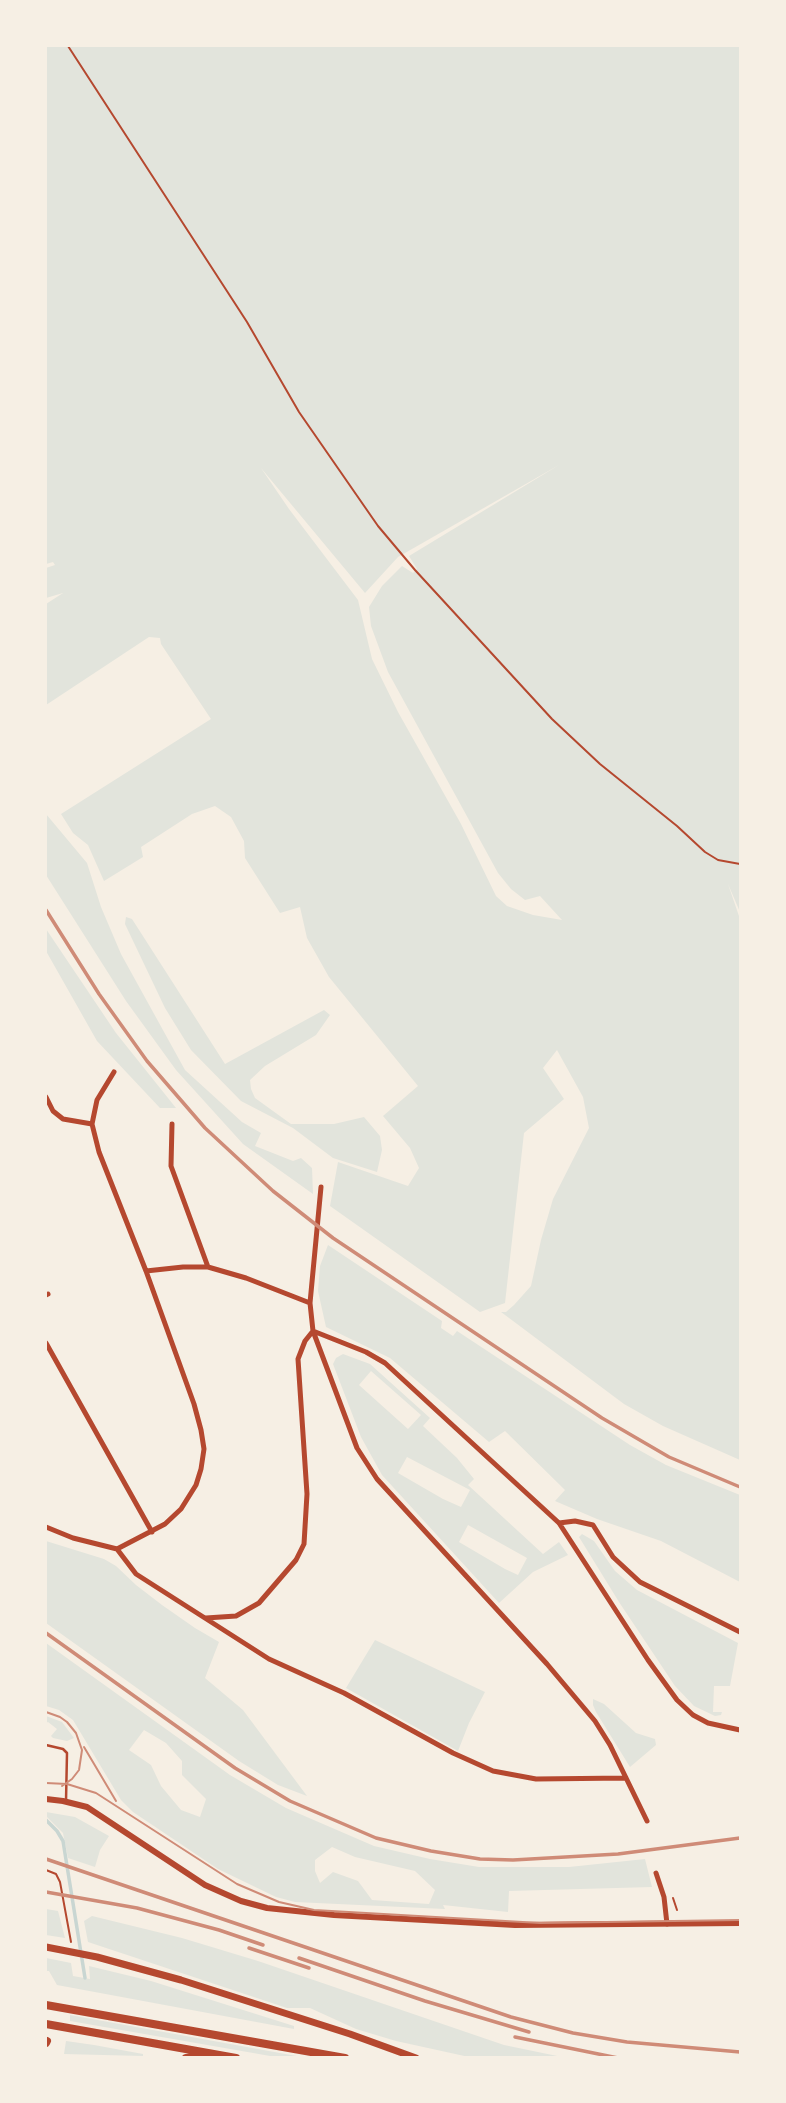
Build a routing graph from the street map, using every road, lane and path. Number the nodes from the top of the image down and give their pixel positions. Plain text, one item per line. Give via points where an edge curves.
1 (68, 46) edge
2 (740, 863) edge
3 (114, 1072) dead end
4 (46, 1097) edge
5 (92, 1124) junction
6 (172, 1124) dead end
7 (321, 1187) dead end
8 (208, 1268) junction
9 (146, 1271) junction
10 (310, 1303) junction
11 (313, 1331) junction
12 (46, 1343) edge
13 (559, 1523) junction
14 (46, 1527) edge
15 (152, 1532) junction
16 (117, 1549) junction
17 (202, 1618) junction
18 (740, 1632) edge
19 (740, 1730) edge
20 (46, 1745) edge
21 (626, 1778) junction
22 (46, 1799) edge
23 (66, 1801) junction
24 (647, 1821) dead end
25 (46, 1870) edge
26 (656, 1873) dead end
27 (740, 1923) edge
28 (667, 1924) junction
29 (71, 1943) dead end
30 (46, 1947) edge
31 (46, 2005) edge
32 (46, 2024) edge
33 (219, 2055) junction
34 (186, 2057) edge
35 (236, 2057) edge
36 (345, 2057) edge
37 (416, 2057) edge

1 - 2 path via 247,322 299,412 387,536 552,719 600,764 705,852 718,860
3 - 5 street via 97,1100
4 - 5 street via 63,1119
5 - 9 street
6 - 8 street via 171,1166
7 - 10 street
8 - 9 street
8 - 10 street
9 - 15 street via 194,1404 204,1449 188,1500
10 - 11 street
11 - 13 street via 385,1363
11 - 17 street via 299,1359 307,1494 304,1544 259,1604 236,1616
11 - 21 street via 357,1448 377,1479 596,1721
12 - 15 street
13 - 18 street via 593,1525 612,1557 640,1582
13 - 19 street via 677,1700 708,1723
14 - 16 street
15 - 16 street
16 - 17 street via 136,1574
17 - 21 street via 269,1659 494,1771 536,1779
20 - 23 lane via 67,1753
21 - 24 street
22 - 23 street
23 - 28 street via 87,1807 205,1885 267,1909 503,1924
25 - 29 path via 61,1882
26 - 28 street
27 - 28 street
30 - 37 main road via 232,1996
31 - 36 main road
32 - 33 main road
33 - 34 main road
33 - 35 main road

